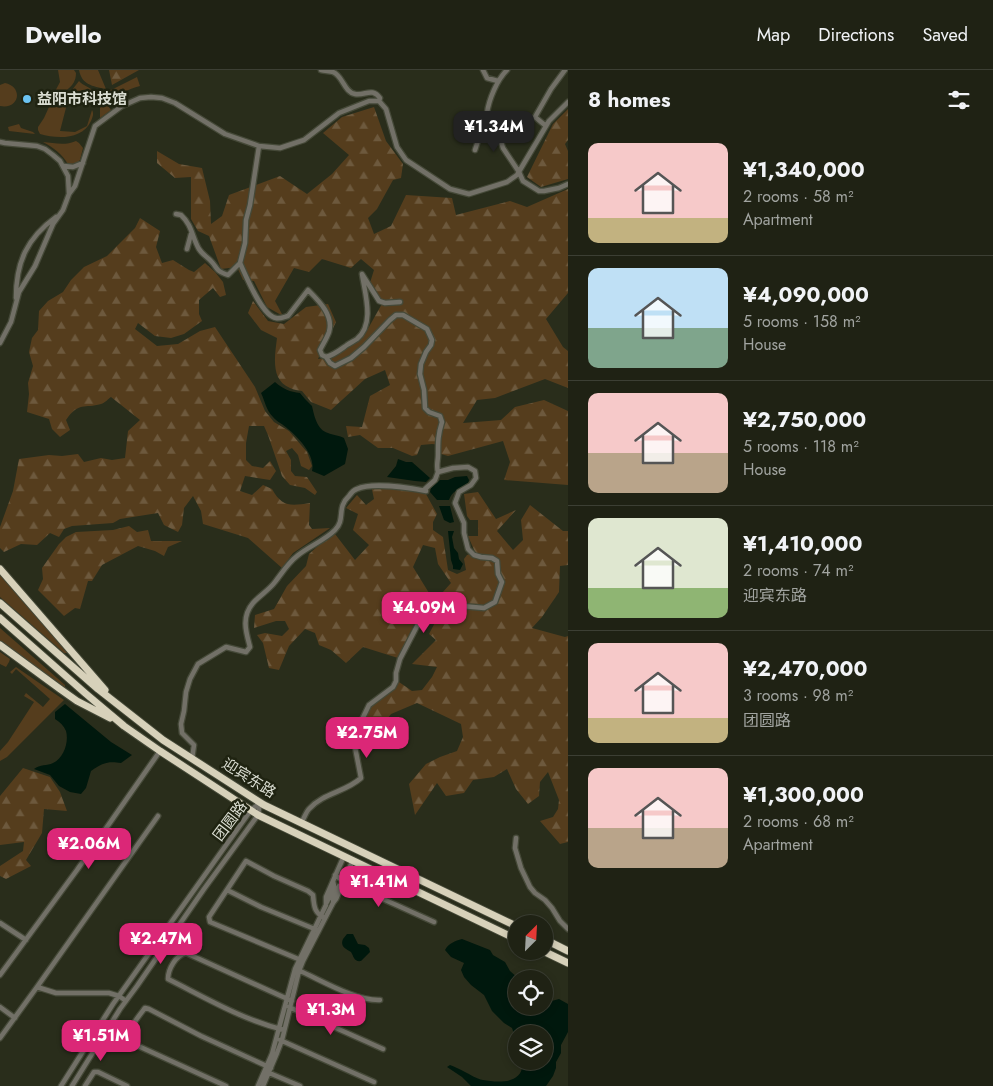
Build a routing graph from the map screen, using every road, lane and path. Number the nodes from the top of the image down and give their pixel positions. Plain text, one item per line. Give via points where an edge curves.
1 (321, 70) edge
2 (483, 70) edge
3 (507, 70) edge
4 (566, 70) edge
5 (498, 81) junction
6 (380, 101) junction
7 (568, 102) edge
8 (487, 114) junction
9 (546, 126) junction
10 (0, 142) edge
11 (259, 146) junction
12 (475, 150) dead end
13 (83, 163) junction
14 (64, 166) junction
15 (519, 172) junction
16 (568, 184) edge
17 (69, 194) junction
18 (176, 214) dead end
19 (59, 215) junction
20 (192, 232) junction
21 (187, 249) dead end
22 (240, 263) junction
23 (400, 302) dead end
24 (16, 304) junction
25 (0, 343) edge
26 (326, 358) junction
27 (438, 472) junction
28 (0, 569) edge
29 (0, 603) edge
30 (0, 618) edge
31 (0, 645) edge
32 (118, 705) junction
33 (124, 726) junction
34 (160, 751) junction
35 (192, 759) junction
36 (260, 803) junction
37 (251, 810) junction
38 (258, 815) junction
39 (158, 816) dead end
40 (301, 823) junction
41 (516, 838) dead end
42 (344, 856) junction
43 (353, 860) junction
44 (334, 877) junction
45 (343, 881) junction
46 (226, 890) junction
47 (322, 918) junction
48 (434, 922) dead end
49 (508, 922) edge
50 (0, 923) edge
51 (568, 929) edge
52 (316, 930) junction
53 (508, 934) edge
54 (26, 940) junction
55 (553, 943) edge
56 (568, 949) edge
57 (553, 956) edge
58 (301, 961) junction
59 (568, 963) edge
60 (297, 970) junction
61 (0, 975) edge
62 (37, 987) junction
63 (119, 996) junction
64 (290, 1000) junction
65 (380, 1000) dead end
66 (126, 1001) junction
67 (0, 1006) edge
68 (288, 1006) junction
69 (15, 1018) junction
70 (282, 1030) junction
71 (0, 1038) edge
72 (279, 1040) junction
73 (383, 1048) dead end
74 (268, 1069) junction
75 (374, 1082) dead end
76 (61, 1086) edge
77 (72, 1086) edge
78 (85, 1086) edge
79 (127, 1086) edge
80 (226, 1086) edge
81 (258, 1086) edge
82 (263, 1086) edge
83 (300, 1086) edge

1 - 6 street via 333,72 355,95 371,92 379,95
2 - 5 street via 487,78
3 - 5 street
4 - 9 street via 550,89 535,117
5 - 8 street
6 - 11 street via 369,101 339,113 304,140 280,148
6 - 15 street via 386,109 397,147 406,160 450,189 469,194 507,182
7 - 9 street
8 - 12 street
8 - 15 street
9 - 15 street
10 - 14 street via 45,149
11 - 13 street via 218,131 175,103 162,98 140,98 122,106 95,126
11 - 22 street
13 - 14 street
13 - 17 street
14 - 17 street
15 - 16 street via 523,181 539,191
17 - 19 street
18 - 20 street via 187,220
19 - 24 street via 19,292
19 - 24 street via 39,232 22,256
20 - 21 street
20 - 22 street via 199,249 219,271 228,274
22 - 26 street via 267,314 276,318 288,316 308,290 321,304 330,330 320,350
23 - 26 street via 379,301 362,274 368,311 364,330 358,338
24 - 25 street
26 - 27 street via 335,366 351,358 396,315 403,315 427,329 432,340 420,374 425,408 440,416 442,422 437,444
27 - 35 street via 426,491 404,487 367,486 356,489 344,501 340,524 334,531 296,556 274,584 252,604 246,616 245,628 250,647 246,652 226,646 198,664 186,692 181,724 182,733 194,745
27 - 40 street via 468,466 475,472 476,478 459,492 455,503 464,523 468,549 481,558 497,561 502,582 495,602 484,608 457,603 429,603 400,659 396,681 369,705 355,734 361,778 308,809
28 - 32 highway
29 - 32 highway, 迎宾东路
30 - 33 highway, 迎宾东路
31 - 33 highway via 78,701
32 - 35 highway, 迎宾东路
33 - 34 highway, 迎宾东路
34 - 37 highway, 迎宾东路
34 - 54 street
35 - 36 highway, 迎宾东路
36 - 37 street, 团圆路
36 - 38 street, 团圆路
36 - 40 highway, 迎宾东路
37 - 38 highway, 迎宾东路
37 - 63 street, 团圆路
38 - 42 highway, 迎宾东路
38 - 66 street, 团圆路
39 - 62 street
40 - 49 highway, 迎宾东路
41 - 51 street via 515,848 530,887
42 - 43 highway, 迎宾东路
42 - 44 street
43 - 45 street
43 - 53 highway, 迎宾东路
44 - 45 street
44 - 47 street via 334,886
45 - 47 street
45 - 48 street
46 - 47 street via 246,861 308,891 313,895 314,908
46 - 52 street
46 - 58 street via 209,917 210,922
47 - 52 street
50 - 54 street
52 - 58 street
54 - 61 street
55 - 56 highway
57 - 59 highway
58 - 60 street
60 - 64 street
60 - 65 street via 334,988 370,1000
62 - 63 street via 56,993 109,993
62 - 69 street
63 - 66 street
63 - 76 street, 团圆路
64 - 68 street
64 - 70 street via 186,952 172,965 168,975 168,979 227,1009
66 - 77 street, 团圆路
67 - 69 street
68 - 70 street
68 - 73 street
69 - 71 street
70 - 72 street
72 - 74 street
72 - 75 street
74 - 80 street via 145,1008 130,1033 130,1039 136,1045
74 - 81 street
74 - 82 street
74 - 83 street
78 - 79 street via 94,1072 98,1072

